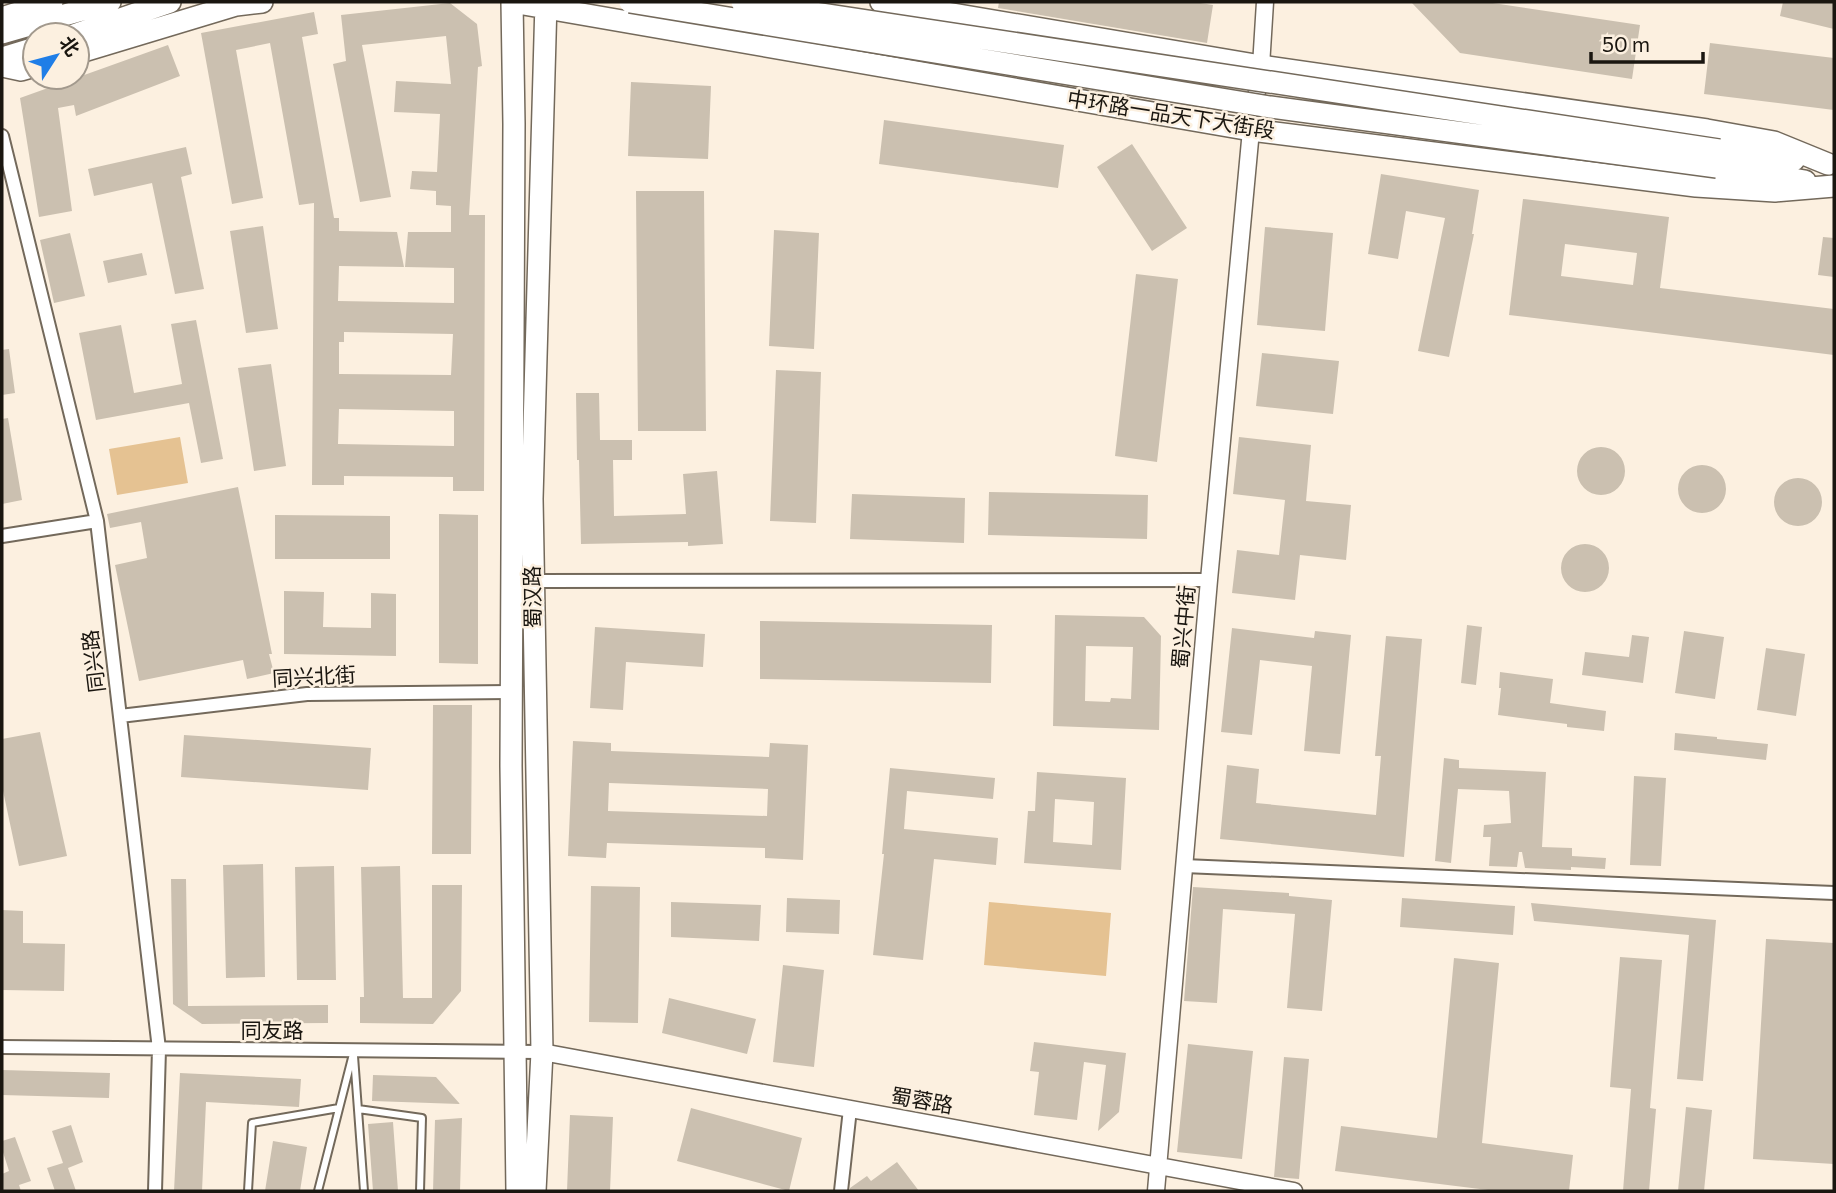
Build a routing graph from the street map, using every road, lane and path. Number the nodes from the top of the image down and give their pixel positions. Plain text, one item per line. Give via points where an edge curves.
1 (52, 2) edge
2 (110, 2) edge
3 (170, 2) edge
4 (261, 2) edge
5 (512, 2) edge
6 (630, 2) edge
7 (742, 2) edge
8 (881, 2) edge
9 (1265, 2) edge
10 (546, 4) edge
11 (2, 18) edge
12 (91, 29) edge
13 (2, 33) edge
14 (91, 49) edge
15 (21, 52) edge
16 (2, 58) edge
17 (2, 66) edge
18 (1261, 66) junction
19 (21, 70) edge
20 (1251, 130) junction
21 (2, 136) edge
22 (1718, 158) junction
23 (1831, 164) edge
24 (1834, 186) edge
25 (97, 521) junction
26 (2, 536) edge
27 (1209, 580) junction
28 (533, 582) junction
29 (511, 692) junction
30 (120, 716) junction
31 (1184, 866) junction
32 (1834, 893) edge
33 (2, 1047) edge
34 (159, 1049) junction
35 (354, 1050) junction
36 (515, 1052) junction
37 (542, 1052) junction
38 (339, 1108) junction
39 (358, 1109) junction
40 (850, 1109) junction
41 (1158, 1165) junction
42 (155, 1191) edge
43 (248, 1191) edge
44 (318, 1191) edge
45 (364, 1191) edge
46 (420, 1191) edge
47 (517, 1191) edge
48 (535, 1191) edge
49 (842, 1191) edge
50 (1156, 1191) edge
51 (1294, 1191) edge

1 - 11 main road
2 - 13 main road
3 - 12 main road
4 - 14 main road via 236,5
5 - 10 main road, 中环路一品天下大街段
5 - 29 main road, 蜀汉路
6 - 22 main road, bridge via 1270,107
7 - 22 main road, bridge
8 - 18 main road
9 - 18 street, 蜀兴中街
10 - 20 main road, 中环路一品天下大街段
10 - 28 main road, 蜀汉路
15 - 16 main road
17 - 19 main road
18 - 20 street, 蜀兴中街
18 - 23 main road via 1707,130 1774,142
20 - 24 main road, 中环路一品天下大街段 via 1696,186 1775,191
20 - 27 street, 蜀兴中街
21 - 25 street, 同兴路
22 - 23 main road
22 - 24 main road, 中环路一品天下大街段
25 - 26 street
25 - 30 street, 同兴路
27 - 28 street
27 - 31 street, 蜀兴中街
28 - 37 main road, 蜀汉路
29 - 30 street, 同兴北街 via 307,694
29 - 36 main road, 蜀汉路
30 - 34 street, 同兴路
31 - 32 street
31 - 41 street, 蜀兴中街
33 - 34 street, 同友路
34 - 35 street, 同友路
34 - 42 street, 同兴路
35 - 36 street, 同友路
35 - 38 lane
35 - 39 lane
36 - 37 street, 同友路
36 - 47 main road, 蜀汉路
37 - 40 street, 蜀蓉路
37 - 48 main road, 蜀汉路
38 - 43 lane via 252,1123
38 - 44 lane
39 - 45 lane
39 - 46 lane via 422,1118
40 - 41 street, 蜀蓉路
40 - 49 street
41 - 50 street, 蜀兴中街
41 - 51 street, 蜀蓉路

